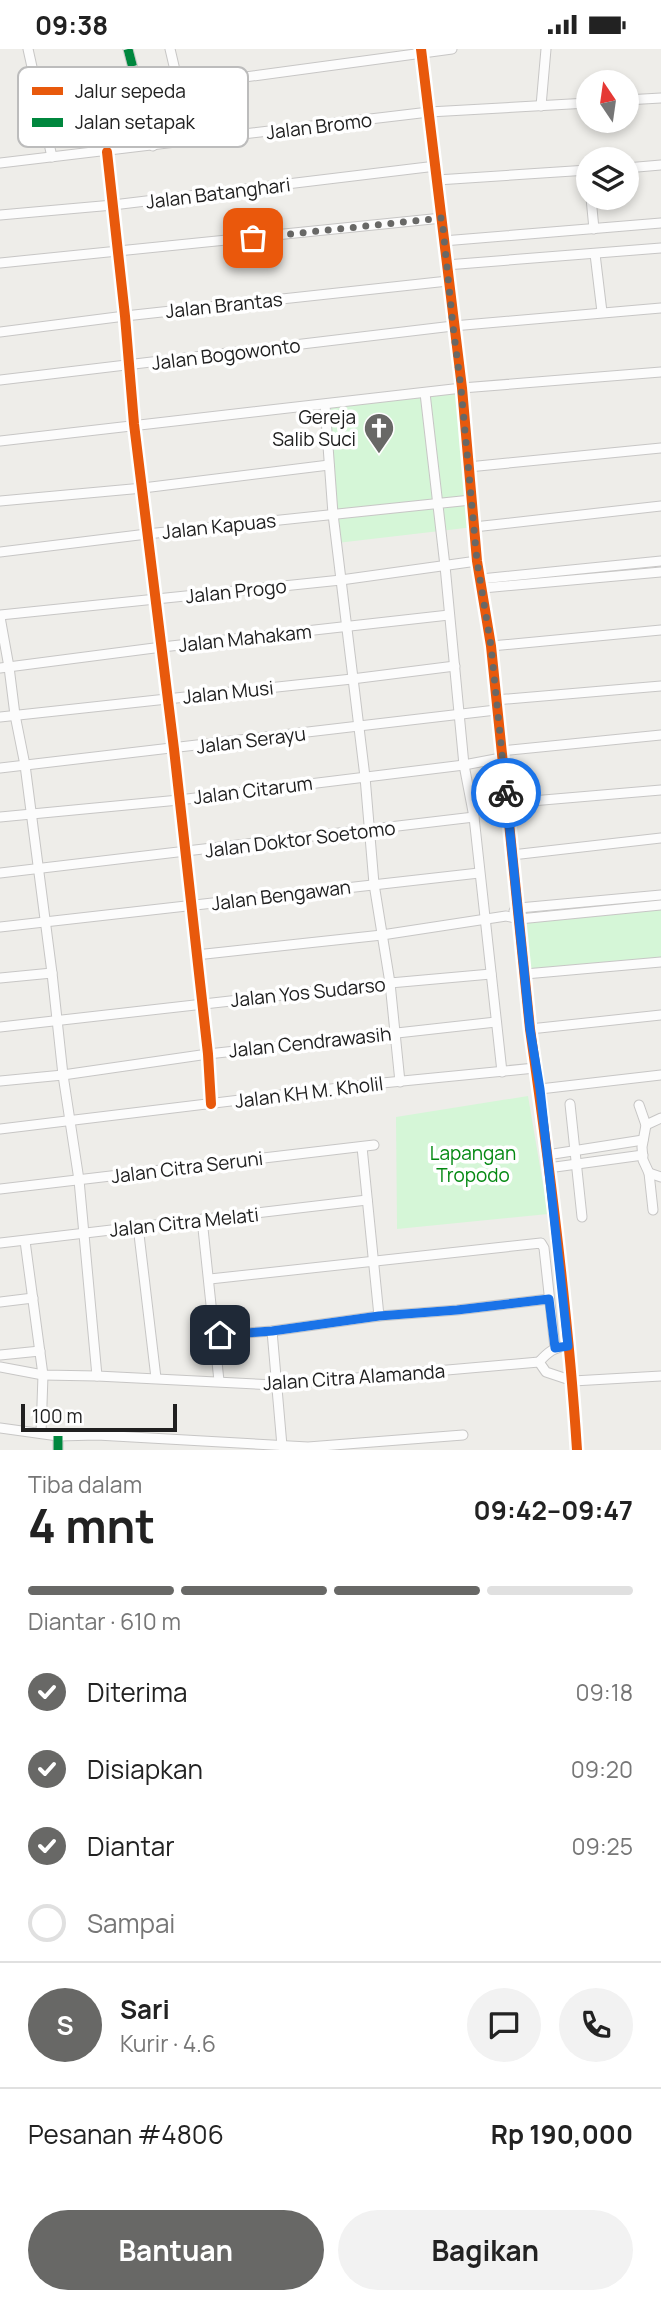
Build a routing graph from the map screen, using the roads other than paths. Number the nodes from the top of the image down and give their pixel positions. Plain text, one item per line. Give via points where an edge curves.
1 (28, 49) edge
2 (128, 49) edge
3 (170, 49) edge
4 (452, 49) edge
5 (546, 49) edge
6 (422, 51) edge
7 (32, 67) edge
8 (133, 67) edge
9 (174, 67) edge
10 (248, 76) edge
11 (661, 98) edge
12 (639, 99) edge
13 (576, 104) edge
14 (541, 106) junction
15 (429, 112) junction
16 (248, 135) edge
17 (50, 147) edge
18 (145, 147) edge
19 (107, 152) junction
20 (52, 157) junction
21 (0, 163) edge
22 (661, 165) edge
23 (436, 166) junction
24 (639, 166) edge
25 (576, 171) edge
26 (437, 180) junction
27 (112, 206) junction
28 (592, 210) edge
29 (0, 215) edge
30 (442, 218) junction
31 (661, 223) edge
32 (594, 229) junction
33 (443, 241) junction
34 (661, 248) edge
35 (117, 253) junction
36 (595, 254) junction
37 (0, 263) edge
38 (446, 265) junction
39 (447, 281) junction
40 (661, 308) edge
41 (603, 312) junction
42 (125, 316) junction
43 (453, 326) junction
44 (0, 332) edge
45 (129, 366) junction
46 (661, 372) edge
47 (0, 380) edge
48 (461, 388) junction
49 (425, 393) junction
50 (325, 405) junction
51 (134, 425) junction
52 (0, 441) edge
53 (661, 448) edge
54 (329, 465) junction
55 (468, 467) junction
56 (143, 488) junction
57 (0, 501) edge
58 (471, 501) junction
59 (438, 504) junction
60 (661, 506) edge
61 (334, 514) junction
62 (474, 527) junction
63 (147, 534) junction
64 (0, 552) edge
65 (661, 561) edge
66 (475, 562) junction
67 (445, 566) junction
68 (661, 572) edge
69 (341, 580) junction
70 (483, 582) junction
71 (155, 600) junction
72 (449, 615) junction
73 (0, 616) edge
74 (346, 628) junction
75 (661, 630) edge
76 (491, 646) junction
77 (162, 647) junction
78 (455, 666) junction
79 (5, 668) edge
80 (352, 680) junction
81 (661, 686) edge
82 (167, 699) junction
83 (495, 699) junction
84 (496, 710) junction
85 (460, 714) junction
86 (15, 715) junction
87 (0, 717) edge
88 (358, 727) junction
89 (661, 736) edge
90 (174, 749) junction
91 (501, 755) junction
92 (25, 765) junction
93 (464, 765) junction
94 (0, 768) edge
95 (365, 776) junction
96 (661, 790) edge
97 (179, 800) junction
98 (507, 803) junction
99 (31, 813) junction
100 (0, 817) edge
101 (474, 817) junction
102 (368, 830) junction
103 (661, 838) edge
104 (186, 853) junction
105 (512, 855) junction
106 (39, 870) junction
107 (0, 873) edge
108 (479, 873) junction
109 (374, 884) junction
110 (661, 895) edge
111 (190, 905) junction
112 (661, 905) edge
113 (519, 908) junction
114 (506, 916) junction
115 (485, 919) junction
116 (519, 919) junction
117 (45, 921) junction
118 (0, 927) edge
119 (382, 935) junction
120 (196, 955) junction
121 (661, 962) edge
122 (51, 974) junction
123 (491, 974) junction
124 (524, 974) junction
125 (0, 978) edge
126 (390, 983) junction
127 (202, 1004) junction
128 (661, 1015) edge
129 (58, 1021) junction
130 (496, 1022) junction
131 (0, 1027) edge
132 (530, 1029) junction
133 (396, 1032) junction
134 (208, 1054) junction
135 (536, 1068) junction
136 (502, 1072) junction
137 (63, 1075) junction
138 (661, 1075) edge
139 (0, 1081) edge
140 (400, 1082) junction
141 (540, 1089) junction
142 (211, 1104) junction
143 (570, 1104) dead end
144 (639, 1105) dead end
145 (661, 1118) edge
146 (70, 1122) junction
147 (646, 1125) junction
148 (0, 1129) edge
149 (643, 1140) junction
150 (374, 1145) dead end
151 (362, 1147) junction
152 (575, 1151) junction
153 (547, 1155) junction
154 (643, 1155) junction
155 (577, 1164) junction
156 (548, 1168) junction
157 (649, 1173) junction
158 (661, 1177) edge
159 (79, 1180) junction
160 (0, 1189) edge
161 (367, 1200) junction
162 (653, 1210) dead end
163 (582, 1217) dead end
164 (202, 1219) junction
165 (138, 1226) junction
166 (84, 1233) junction
167 (25, 1241) junction
168 (0, 1244) edge
169 (373, 1262) junction
170 (210, 1279) junction
171 (33, 1298) junction
172 (549, 1299) junction
173 (0, 1302) edge
174 (379, 1316) junction
175 (272, 1331) junction
176 (216, 1335) junction
177 (568, 1346) junction
178 (555, 1348) junction
179 (40, 1351) junction
180 (0, 1355) edge
181 (539, 1362) junction
182 (0, 1367) edge
183 (43, 1375) junction
184 (97, 1375) junction
185 (661, 1376) edge
186 (156, 1378) junction
187 (219, 1381) junction
188 (573, 1381) junction
189 (276, 1385) junction
190 (0, 1428) edge
191 (41, 1433) junction
192 (463, 1435) dead end
193 (58, 1436) junction
194 (282, 1446) junction
195 (58, 1450) edge
196 (577, 1450) edge

1 - 7 street
2 - 8 street
3 - 9 street
4 - 6 street
5 - 14 street
6 - 10 street
6 - 15 street
11 - 12 street
13 - 14 street, Jalan Bromo
14 - 15 street, Jalan Bromo
15 - 16 street, Jalan Bromo
15 - 23 street
17 - 20 street
18 - 19 street, Jalan Bromo
19 - 20 street, Jalan Bromo
19 - 27 street
20 - 21 street, Jalan Bromo
22 - 24 street
23 - 26 street
23 - 27 street, Jalan Batanghari
25 - 26 street
26 - 30 street
27 - 29 street, Jalan Batanghari
27 - 35 street
28 - 32 street
30 - 33 street
30 - 35 street
31 - 32 street
32 - 33 street
33 - 38 street
34 - 36 street
35 - 37 street
35 - 42 street
36 - 38 street
36 - 41 street
38 - 39 street
39 - 42 street, Jalan Brantas
39 - 43 street
40 - 41 street, Jalan Bogowonto
41 - 43 street, Jalan Bogowonto
42 - 44 street, Jalan Brantas
42 - 45 street
43 - 45 street, Jalan Bogowonto
43 - 48 street
45 - 47 street, Jalan Bogowonto
45 - 51 street
46 - 48 street
48 - 49 street
48 - 55 street
49 - 50 street
49 - 59 street
50 - 51 street
50 - 54 street
51 - 52 street
51 - 56 street
53 - 55 street
54 - 56 street
54 - 61 street
55 - 58 street
56 - 57 street
56 - 63 street
58 - 59 street, Jalan Kapuas
58 - 62 street
59 - 61 street, Jalan Kapuas
59 - 67 street
60 - 62 street
61 - 63 street, Jalan Kapuas
61 - 69 street
62 - 66 street
63 - 64 street, Jalan Kapuas
63 - 71 street
65 - 70 street
66 - 67 street, Jalan Progo
66 - 70 street
67 - 69 street, Jalan Progo
67 - 72 street
68 - 70 street
69 - 71 street, Jalan Progo
69 - 74 street
70 - 76 street
71 - 73 street, Jalan Progo
71 - 77 street
72 - 74 street, Jalan Mahakam
72 - 78 street
73 - 79 street
74 - 77 street, Jalan Mahakam
74 - 80 street
75 - 76 street
76 - 83 street
77 - 79 street, Jalan Mahakam
77 - 82 street
78 - 80 street, Jalan Musi
78 - 85 street
79 - 86 street
80 - 82 street, Jalan Musi
80 - 88 street
81 - 83 street
82 - 86 street, Jalan Musi
82 - 90 street
83 - 84 street
84 - 85 street, Jalan Serayu
84 - 91 street
85 - 88 street, Jalan Serayu
85 - 93 street
86 - 87 street, Jalan Musi
86 - 92 street
88 - 90 street, Jalan Serayu
88 - 95 street
89 - 91 street, Jalan Citarum
90 - 92 street, Jalan Serayu
90 - 97 street
91 - 93 street, Jalan Citarum
91 - 98 street
92 - 94 street, Jalan Serayu
92 - 99 street
93 - 95 street, Jalan Citarum
93 - 101 street
95 - 97 street, Jalan Citarum
95 - 102 street
96 - 98 street
97 - 99 street, Jalan Citarum
97 - 104 street
98 - 105 street
99 - 100 street, Jalan Citarum
99 - 106 street
101 - 102 street, Jalan Doktor Soetomo
101 - 108 street
102 - 104 street, Jalan Doktor Soetomo
102 - 109 street
103 - 105 street
104 - 106 street, Jalan Doktor Soetomo
104 - 111 street
105 - 113 street
106 - 107 street, Jalan Doktor Soetomo
106 - 117 street
108 - 109 street, Jalan Bengawan
108 - 115 street
109 - 111 street, Jalan Bengawan
109 - 119 street
110 - 113 street
111 - 117 street, Jalan Bengawan
111 - 120 street
112 - 116 street
113 - 114 street
113 - 116 street
114 - 115 street
114 - 116 street
115 - 119 street
115 - 123 street
116 - 124 street
117 - 118 street, Jalan Bengawan
117 - 122 street
119 - 120 street
119 - 126 street
120 - 127 street
121 - 124 street
122 - 125 street
122 - 129 street
123 - 126 street, Jalan Yos Sudarso
123 - 130 street
124 - 132 street
126 - 127 street, Jalan Yos Sudarso
126 - 133 street
127 - 129 street, Jalan Yos Sudarso
127 - 134 street
128 - 132 street
129 - 131 street, Jalan Yos Sudarso
129 - 137 street
130 - 133 street, Jalan Cendrawasih
130 - 136 street
132 - 135 street
133 - 134 street, Jalan Cendrawasih
133 - 140 street
134 - 137 street, Jalan Cendrawasih
134 - 142 street
135 - 136 street, Jalan KH M. Kholil
135 - 141 street
136 - 140 street, Jalan KH M. Kholil
137 - 139 street, Jalan Cendrawasih
137 - 146 street
138 - 141 street
140 - 142 street, Jalan KH M. Kholil
141 - 153 street
142 - 146 street, Jalan KH M. Kholil
143 - 152 street
144 - 147 street
145 - 147 street
146 - 148 street, Jalan KH M. Kholil
146 - 159 street
147 - 149 street
149 - 152 street
149 - 154 street
150 - 151 street, Jalan Citra Seruni
151 - 159 street, Jalan Citra Seruni
151 - 161 street
152 - 153 street
152 - 155 street
153 - 156 street
154 - 155 street
154 - 157 street
155 - 156 street
155 - 163 street
156 - 177 street
157 - 158 street
157 - 162 street
159 - 160 street, Jalan Citra Seruni
159 - 166 street
161 - 164 street, Jalan Citra Melati
161 - 169 street
164 - 165 street, Jalan Citra Melati
164 - 170 street
165 - 166 street, Jalan Citra Melati
165 - 186 street
166 - 167 street, Jalan Citra Melati
166 - 184 street
167 - 168 street, Jalan Citra Melati
167 - 171 street
169 - 170 street
169 - 172 street via 541,1243
169 - 174 street
170 - 176 street
171 - 173 street
171 - 179 street
172 - 174 street
172 - 178 street
174 - 175 street
175 - 176 street
175 - 189 street
176 - 187 street
177 - 178 street
177 - 188 street
178 - 181 street
179 - 180 street
179 - 183 street
181 - 188 street via 546,1372
181 - 189 street, Jalan Citra Alamanda
182 - 183 street, Jalan Citra Alamanda
183 - 184 street, Jalan Citra Alamanda
183 - 191 street
184 - 186 street, Jalan Citra Alamanda
185 - 188 street
186 - 187 street, Jalan Citra Alamanda
187 - 189 street, Jalan Citra Alamanda
188 - 196 street
189 - 194 street
190 - 191 street
191 - 193 street
192 - 194 street
193 - 194 street
193 - 195 street

